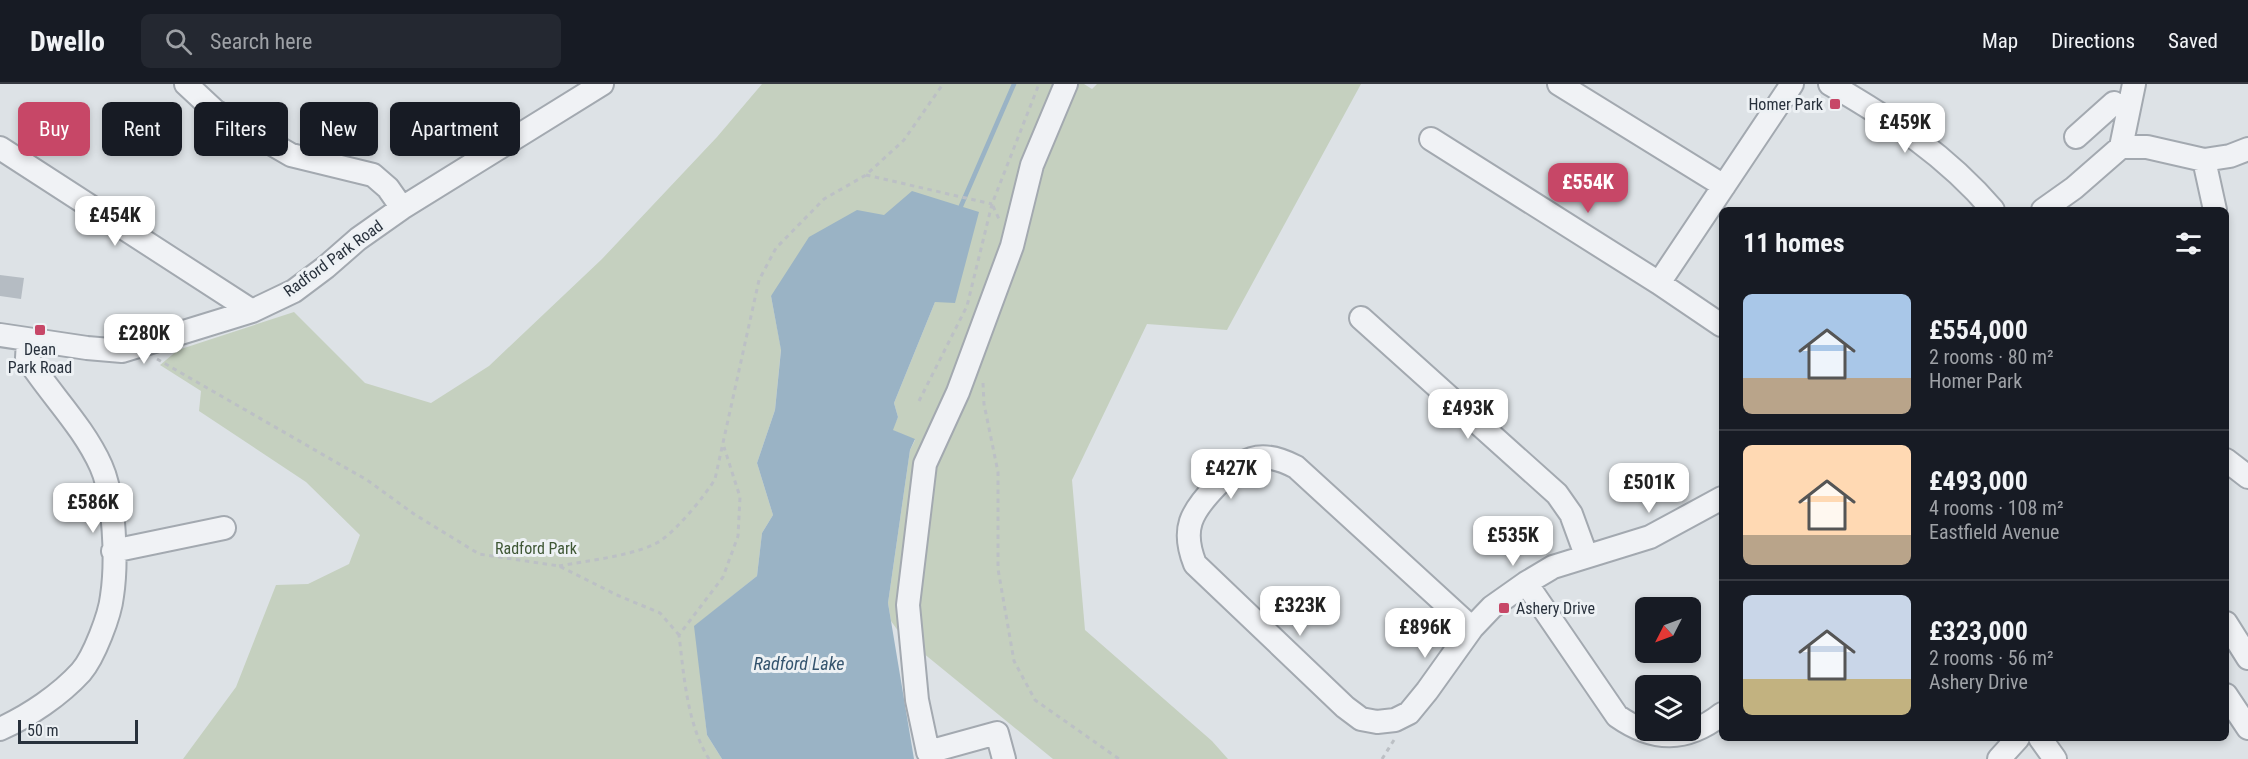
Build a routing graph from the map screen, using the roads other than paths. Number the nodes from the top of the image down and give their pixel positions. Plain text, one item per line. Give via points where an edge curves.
1 (186, 84) edge
2 (602, 84) edge
3 (1066, 84) edge
4 (1559, 84) edge
5 (1792, 84) edge
6 (1830, 84) edge
7 (2134, 84) edge
8 (2114, 103) dead end
9 (2097, 118) junction
10 (2076, 137) dead end
11 (1431, 139) dead end
12 (2121, 147) junction
13 (0, 148) edge
14 (2248, 149) edge
15 (2204, 160) junction
16 (1724, 186) junction
17 (1990, 207) edge
18 (2047, 207) edge
19 (2213, 207) edge
20 (402, 208) junction
21 (1659, 283) junction
22 (252, 311) junction
23 (1361, 318) dead end
24 (1719, 324) edge
25 (0, 335) edge
26 (28, 340) junction
27 (2229, 462) edge
28 (2248, 477) edge
29 (1719, 500) edge
30 (224, 528) dead end
31 (113, 551) junction
32 (1587, 555) junction
33 (1526, 583) junction
34 (1472, 628) junction
35 (2229, 628) edge
36 (2248, 658) edge
37 (2229, 700) edge
38 (1719, 716) edge
39 (2248, 728) edge
40 (0, 729) edge
41 (2015, 741) edge
42 (2042, 741) edge
43 (1004, 759) edge
44 (1999, 759) edge
45 (2055, 759) edge

1 - 20 street via 215,111 291,155 373,175
2 - 20 street, Radford Park Road
3 - 43 street via 1032,165 1012,246 958,392 924,464 908,605 917,700 928,752 997,733
4 - 16 street
5 - 16 street
6 - 17 street via 1925,143
7 - 12 street
8 - 9 street
9 - 10 street
9 - 12 street
11 - 21 street
12 - 15 street via 2147,147
12 - 18 street
13 - 22 street
14 - 15 street
15 - 19 street
16 - 21 street
20 - 22 street, Radford Park Road via 294,291
21 - 24 street
22 - 26 street, Radford Park Road via 122,351
23 - 32 street via 1557,494 1572,514
25 - 26 street, Radford Park Road
26 - 31 street via 27,358 84,435 102,468 111,498
27 - 28 street
29 - 32 street via 1650,537
30 - 31 street
31 - 40 street via 112,597 97,643 83,670 47,702
32 - 33 street via 1553,567
33 - 34 street via 1492,607
33 - 38 street via 1617,716 1635,729 1659,735 1684,734
34 - 34 street via 1409,713 1395,720 1361,719 1195,564 1188,546 1189,525 1198,504 1237,464 1257,458 1279,458 1296,467
35 - 36 street
37 - 39 street
41 - 44 street
42 - 45 street

